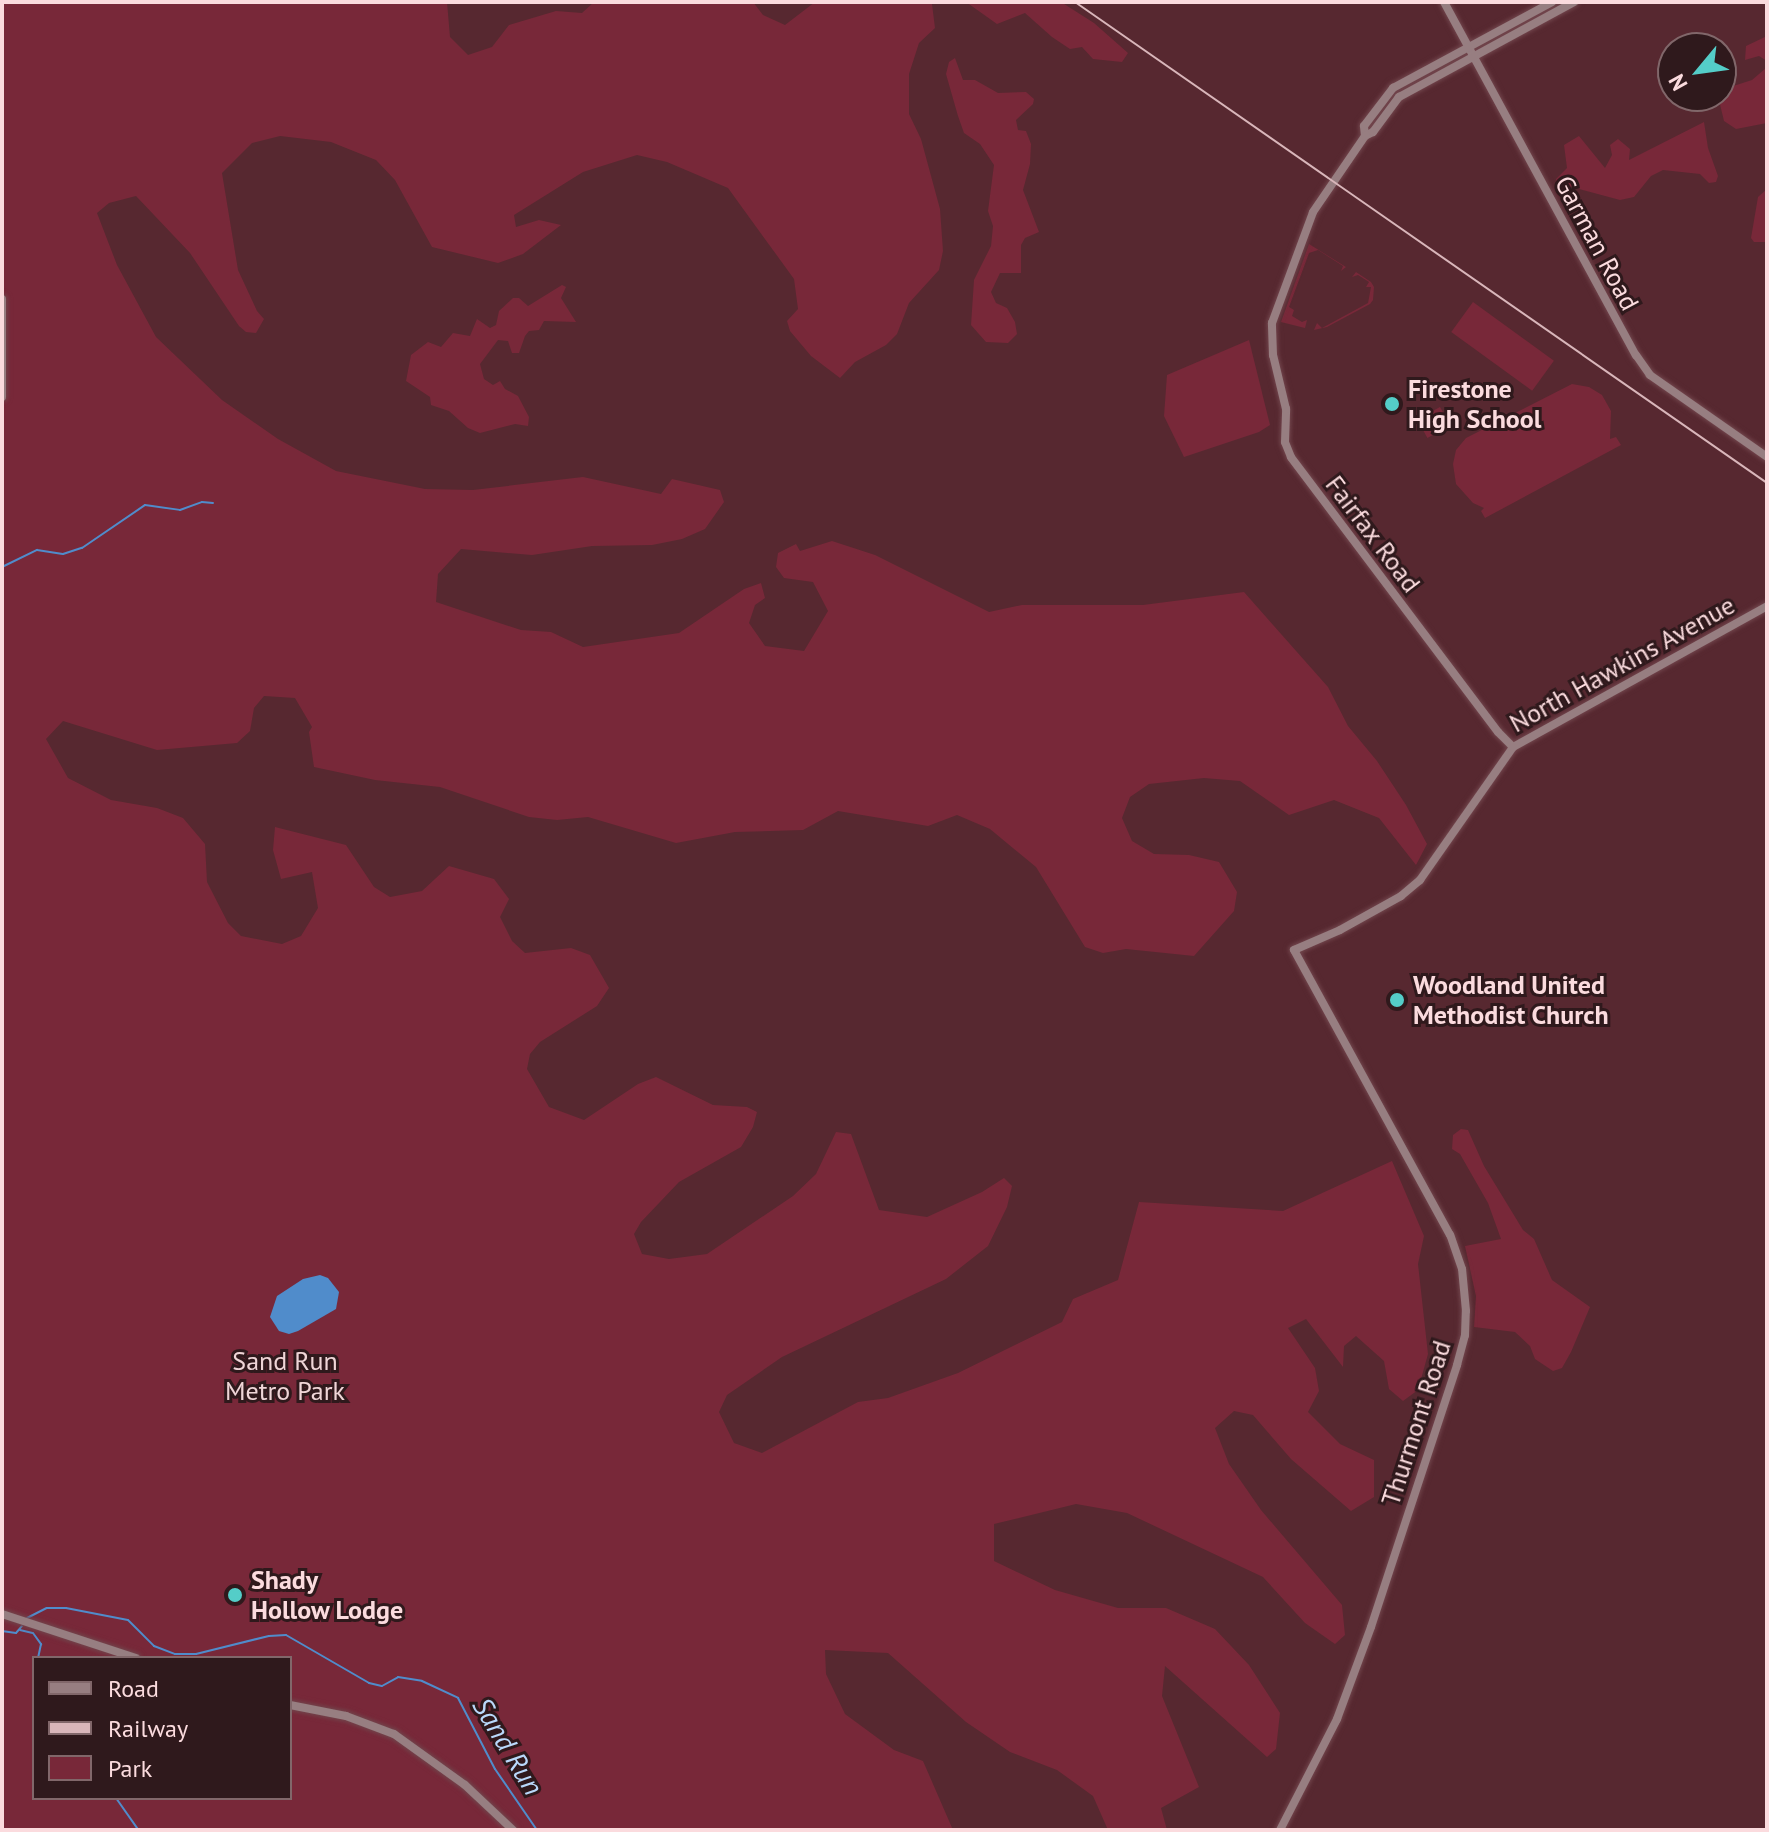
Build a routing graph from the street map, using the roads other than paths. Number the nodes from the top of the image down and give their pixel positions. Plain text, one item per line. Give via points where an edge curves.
1 (1444, 2) edge
2 (1552, 2) edge
3 (1574, 2) edge
4 (1472, 52) junction
5 (2, 299) edge
6 (2, 397) edge
7 (1767, 457) edge
8 (1767, 606) edge
9 (1513, 747) junction
10 (1294, 950) joint
11 (2, 1614) edge
12 (130, 1656) edge
13 (292, 1705) edge
14 (513, 1830) edge
15 (1280, 1830) edge

1 - 4 street, Garman Road
2 - 4 street
3 - 4 street
4 - 7 street, Garman Road via 1650,375
4 - 9 street, Fairfax Road via 1393,88 1364,126 1365,136 1313,212 1272,317 1272,346 1291,457
5 - 6 street
8 - 9 street, North Hawkins Avenue
9 - 10 street, North Hawkins Avenue via 1420,880 1340,930
10 - 15 street, Thurmont Road via 1450,1235 1462,1269 1466,1311 1457,1365 1371,1627 1337,1719
11 - 12 street
13 - 14 street via 346,1716 394,1734 465,1785

